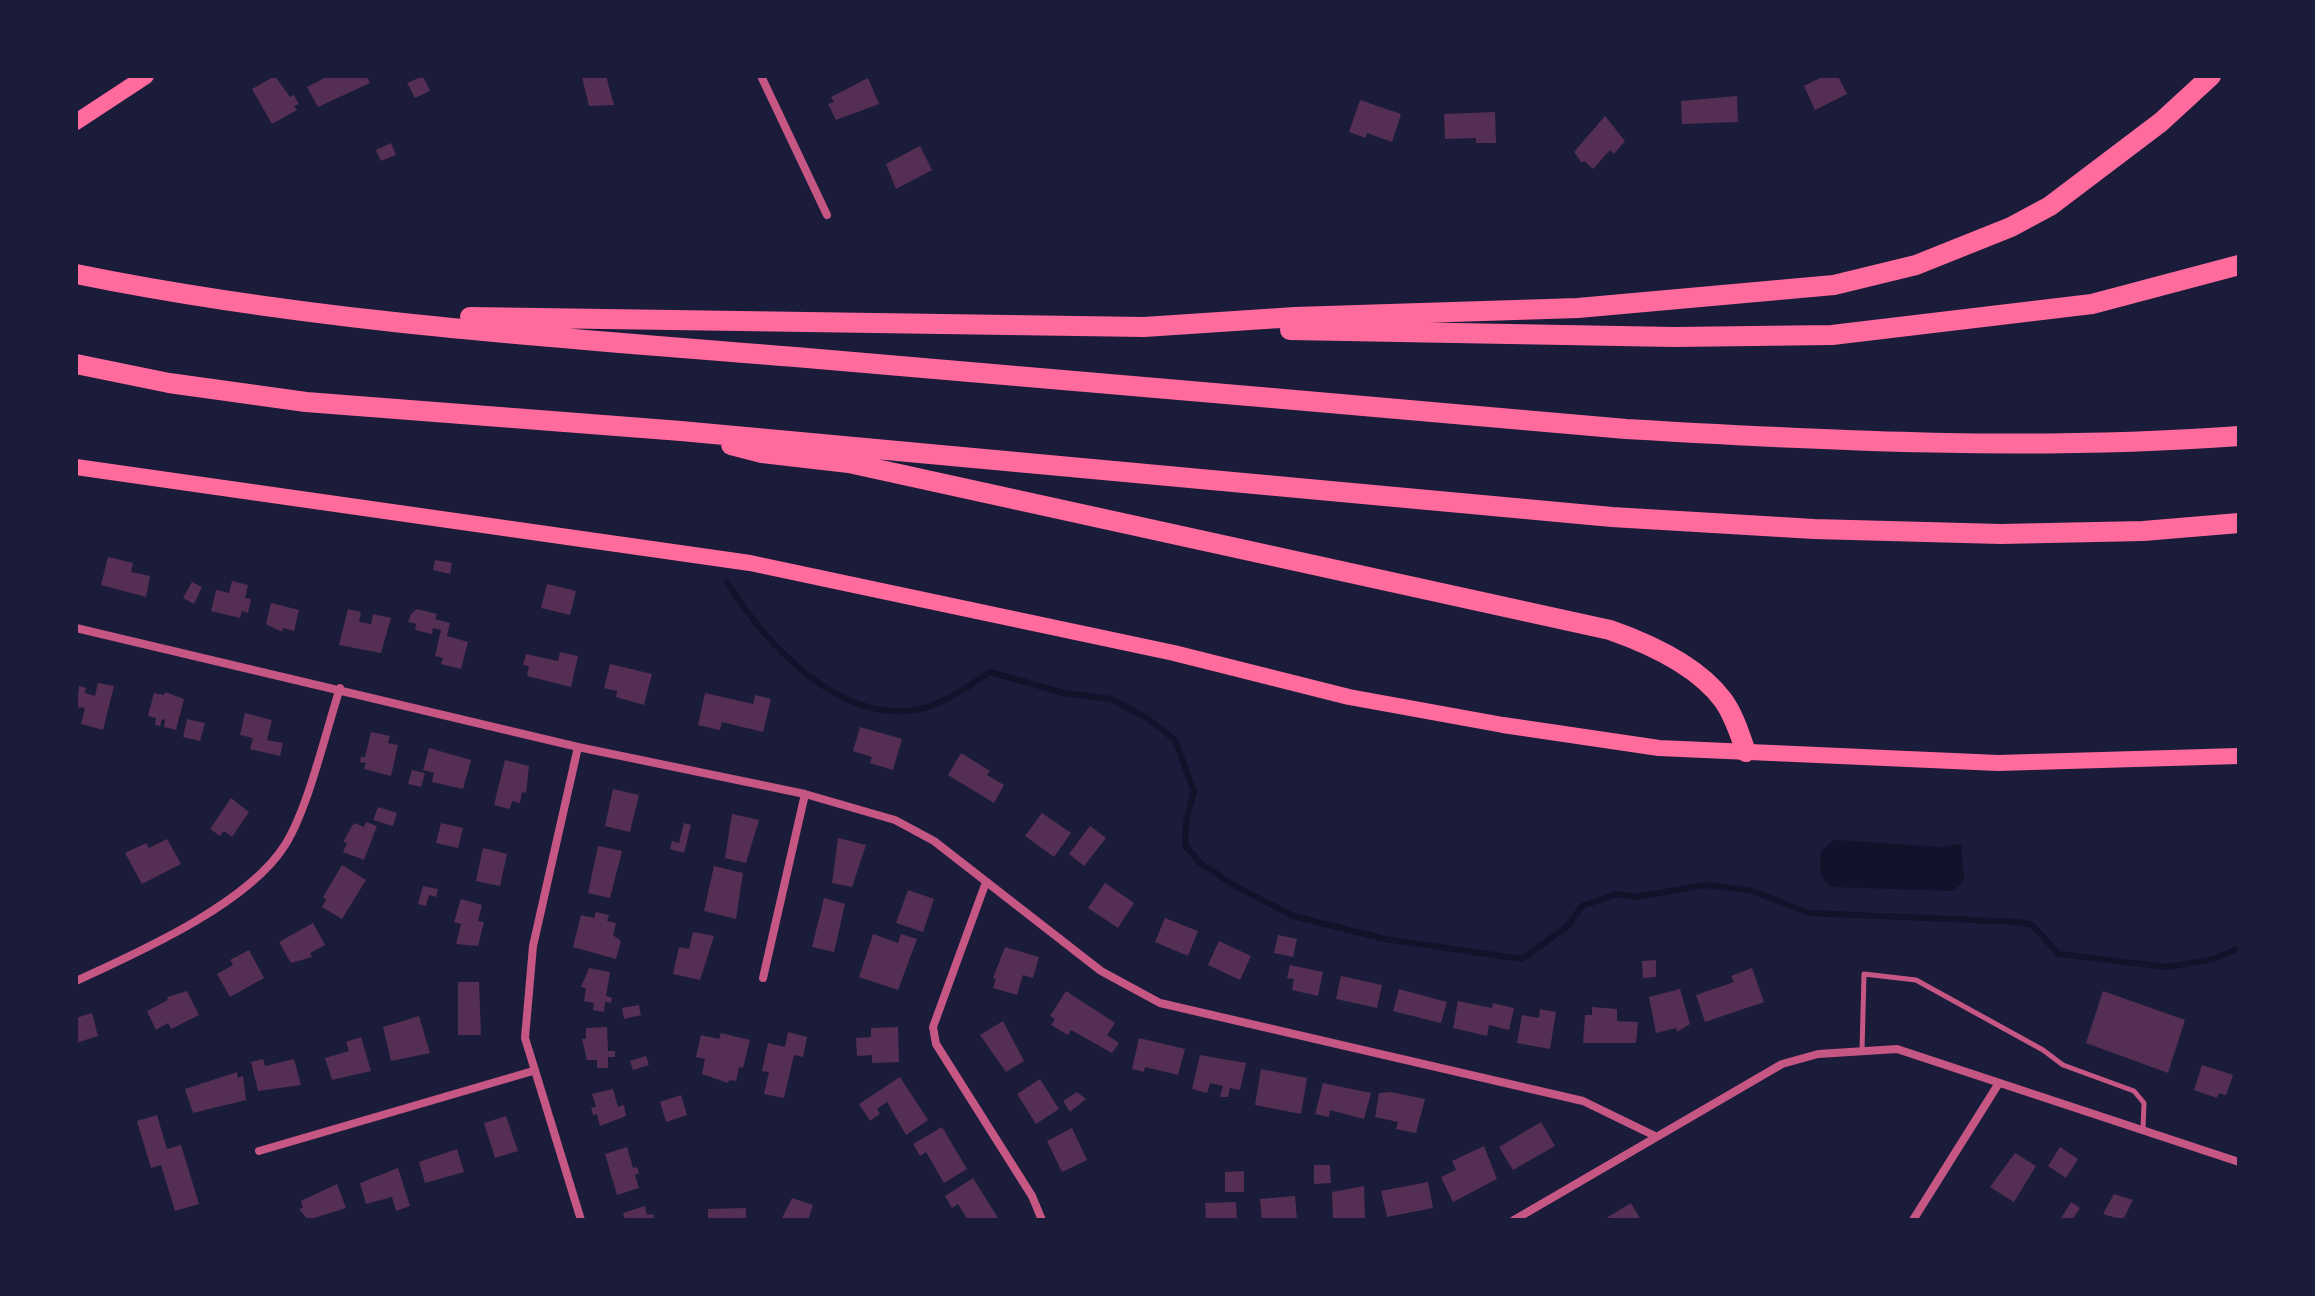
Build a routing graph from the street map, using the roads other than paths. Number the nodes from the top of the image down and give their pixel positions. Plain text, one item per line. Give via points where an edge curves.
1 (146, 76) edge
2 (761, 76) edge
3 (2211, 76) edge
4 (76, 122) edge
5 (827, 215) dead end
6 (2239, 265) edge
7 (76, 274) edge
8 (339, 315) junction
9 (1144, 327) junction
10 (76, 364) edge
11 (681, 431) junction
12 (2239, 436) edge
13 (76, 467) edge
14 (2239, 523) edge
15 (76, 628) edge
16 (340, 688) junction
17 (578, 747) junction
18 (1746, 752) junction
19 (2239, 756) edge
20 (805, 794) junction
21 (986, 882) junction
22 (763, 978) dead end
23 (76, 981) edge
24 (1862, 1051) junction
25 (533, 1071) junction
26 (1999, 1083) junction
27 (2143, 1129) junction
28 (1655, 1136) junction
29 (259, 1151) dead end
30 (2239, 1162) edge
31 (581, 1220) edge
32 (1042, 1220) edge
33 (1514, 1220) edge
34 (1913, 1220) edge

1 - 4 main road
2 - 5 street
3 - 9 highway via 2161,122 2050,206 1963,248 1876,277 1725,297 1578,308
6 - 9 highway via 2092,304 1832,335
7 - 8 highway
8 - 9 highway
8 - 12 highway via 1626,429 2019,445
10 - 11 highway via 306,402
11 - 14 highway via 1628,518 1814,529 2001,534
11 - 18 highway via 762,453 849,463 1610,630 1673,659 1706,682 1730,711
13 - 18 main road via 750,563 1159,650 1349,697 1659,748
15 - 16 street
16 - 17 street
16 - 23 street via 296,822 285,845 257,877 231,900
17 - 20 street
17 - 25 street via 533,946 525,1038
18 - 19 main road via 1998,763
20 - 21 street via 914,828
20 - 22 street
21 - 28 street via 1101,971 1160,1003 1583,1101
21 - 32 street via 933,1027 945,1060
24 - 26 street via 1897,1049
24 - 27 lane via 1864,974 1916,980 2063,1065 2134,1091 2144,1103
24 - 28 street via 1818,1054 1782,1064
25 - 29 street
25 - 31 street
26 - 27 street
26 - 34 street
27 - 30 street
28 - 33 street

